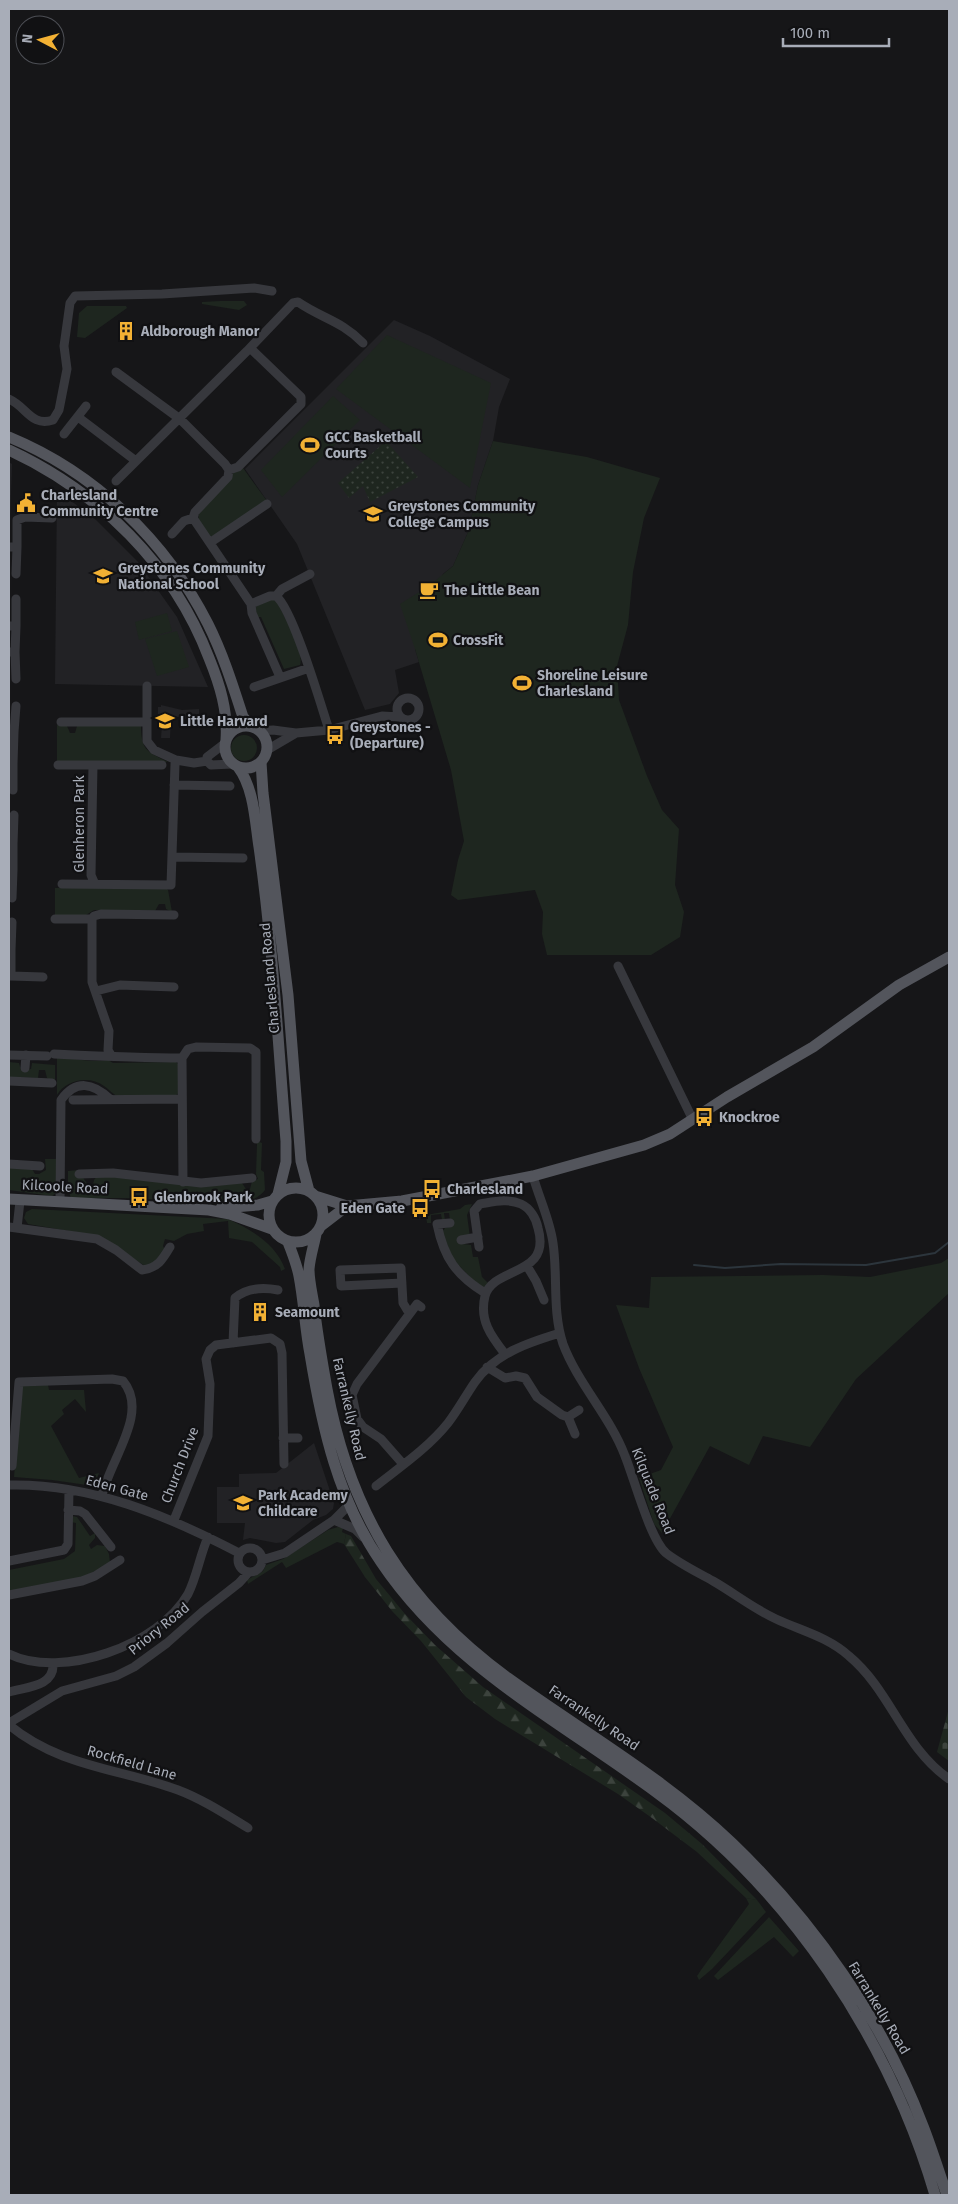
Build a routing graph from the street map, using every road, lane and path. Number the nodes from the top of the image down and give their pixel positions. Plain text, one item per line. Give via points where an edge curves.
1 (272, 291) dead end
2 (363, 343) dead end
3 (250, 348) junction
4 (116, 372) dead end
5 (9, 399) edge
6 (86, 406) dead end
7 (78, 417) junction
8 (180, 419) junction
9 (64, 434) dead end
10 (9, 437) edge
11 (9, 450) edge
12 (136, 461) junction
13 (229, 470) junction
14 (116, 481) dead end
15 (267, 504) dead end
16 (52, 518) dead end
17 (193, 518) junction
18 (172, 534) dead end
19 (211, 542) junction
20 (13, 547) edge
21 (16, 574) dead end
22 (310, 574) dead end
23 (276, 596) junction
24 (16, 599) dead end
25 (251, 604) junction
26 (12, 626) edge
27 (12, 652) edge
28 (309, 668) junction
29 (280, 678) junction
30 (16, 679) dead end
31 (147, 686) dead end
32 (254, 687) dead end
33 (398, 705) junction
34 (16, 706) dead end
35 (382, 716) junction
36 (400, 716) junction
37 (61, 722) dead end
38 (146, 722) junction
39 (255, 729) junction
40 (329, 730) junction
41 (11, 732) edge
42 (296, 732) junction
43 (225, 742) junction
44 (267, 750) junction
45 (176, 760) junction
46 (207, 761) junction
47 (262, 762) junction
48 (11, 764) edge
49 (58, 765) dead end
50 (93, 765) junction
51 (162, 765) dead end
52 (235, 766) junction
53 (174, 785) junction
54 (230, 786) dead end
55 (14, 790) dead end
56 (14, 815) dead end
57 (11, 844) edge
58 (172, 857) junction
59 (244, 858) dead end
60 (11, 870) edge
61 (94, 882) junction
62 (62, 884) dead end
63 (12, 898) dead end
64 (174, 915) dead end
65 (55, 919) dead end
66 (92, 919) junction
67 (12, 922) dead end
68 (10, 950) edge
69 (949, 957) edge
70 (618, 966) dead end
71 (10, 976) edge
72 (43, 977) dead end
73 (174, 986) dead end
74 (96, 992) junction
75 (9, 1055) edge
76 (26, 1056) junction
77 (112, 1056) junction
78 (182, 1058) junction
79 (25, 1068) dead end
80 (9, 1081) edge
81 (52, 1082) dead end
82 (110, 1099) junction
83 (182, 1099) junction
84 (73, 1100) dead end
85 (693, 1120) junction
86 (267, 1130) dead end
87 (9, 1164) edge
88 (40, 1166) dead end
89 (78, 1174) dead end
90 (88, 1174) junction
91 (534, 1176) junction
92 (252, 1178) dead end
93 (183, 1182) junction
94 (89, 1184) dead end
95 (312, 1194) junction
96 (275, 1197) junction
97 (14, 1200) edge
98 (60, 1202) junction
99 (347, 1206) junction
100 (209, 1210) junction
101 (450, 1222) dead end
102 (13, 1228) edge
103 (272, 1229) junction
104 (319, 1230) junction
105 (461, 1240) dead end
106 (288, 1242) junction
107 (170, 1247) dead end
108 (527, 1266) junction
109 (402, 1283) junction
110 (278, 1290) dead end
111 (485, 1293) junction
112 (544, 1300) dead end
113 (421, 1307) dead end
114 (409, 1313) junction
115 (560, 1334) junction
116 (233, 1343) junction
117 (505, 1354) junction
118 (487, 1367) junction
119 (580, 1410) dead end
120 (568, 1417) junction
121 (575, 1434) dead end
122 (283, 1438) junction
123 (298, 1438) dead end
124 (284, 1464) dead end
125 (403, 1464) junction
126 (12, 1466) dead end
127 (9, 1485) edge
128 (376, 1486) dead end
129 (69, 1490) junction
130 (102, 1496) junction
131 (349, 1505) junction
132 (68, 1510) junction
133 (174, 1520) junction
134 (334, 1520) junction
135 (208, 1537) junction
136 (366, 1540) junction
137 (111, 1547) dead end
138 (239, 1553) junction
139 (120, 1560) dead end
140 (262, 1560) junction
141 (9, 1561) edge
142 (239, 1566) junction
143 (249, 1572) junction
144 (239, 1583) junction
145 (9, 1594) edge
146 (9, 1654) edge
147 (54, 1663) junction
148 (9, 1692) edge
149 (9, 1724) edge
150 (949, 1779) edge
151 (248, 1828) dead end
152 (935, 2195) edge
153 (947, 2195) edge

1 - 5 street via 254,288 75,296 70,303 64,346 67,369 59,410 53,420 44,423 34,419
2 - 3 street via 344,326 298,302 287,308
3 - 8 street
3 - 13 street via 301,398 301,404 238,467
4 - 8 street
6 - 7 street
7 - 9 street
7 - 12 street
8 - 12 street
8 - 13 street
10 - 39 main road via 56,460 91,484 154,542 178,573 209,626 243,717
11 - 43 main road via 53,472 110,514 162,573 203,641 227,719
12 - 14 street
13 - 17 street via 228,477
15 - 19 street
16 - 20 street via 25,517 17,520
17 - 18 street via 184,521
17 - 19 street
19 - 25 street
20 - 21 street
22 - 23 street via 282,589
23 - 25 street
23 - 28 street via 281,600
24 - 26 street
25 - 29 street via 252,614
26 - 27 street
27 - 30 street
28 - 29 street
28 - 40 street
29 - 32 street
31 - 38 street
33 - 35 street
33 - 36 street
33 - 36 street via 409,698 418,707 413,719 406,720
34 - 41 street
35 - 36 street
35 - 40 street
37 - 38 street
38 - 45 street via 149,744
39 - 42 street
39 - 43 main road via 238,727
39 - 44 main road via 266,741
40 - 42 street
41 - 48 street via 14,749
42 - 44 street
43 - 46 street via 207,757
43 - 52 main road via 226,755
44 - 47 main road
45 - 46 street
45 - 53 street, Glenheron Park
46 - 52 street via 211,765
47 - 52 main road via 251,768
47 - 95 main road, Charlesland Road via 287,986 301,1161
48 - 55 street
49 - 50 street, Glenheron Park
50 - 51 street, Glenheron Park
50 - 61 street, Glenheron Park via 91,874
52 - 96 main road, Charlesland Road via 245,776 252,805 269,928 286,1141 286,1162
53 - 54 street
53 - 58 street, Glenheron Park
56 - 57 street
57 - 60 street
58 - 59 street
58 - 61 street, Glenheron Park via 171,885
60 - 63 street
61 - 62 street, Glenheron Park
64 - 66 street via 162,911 101,914
65 - 66 street
66 - 74 street via 92,982
67 - 68 street
68 - 71 street
69 - 85 main road via 907,980 813,1047
70 - 85 street
71 - 72 street
73 - 74 street via 120,985
74 - 77 street via 109,1031 108,1050
75 - 76 street
76 - 77 street
76 - 79 street
77 - 78 street via 121,1059
78 - 83 street
78 - 86 street via 188,1049 196,1047 250,1048 256,1052 256,1135
80 - 81 street
82 - 83 street
82 - 84 street
82 - 98 street via 89,1085 76,1086 61,1100
83 - 93 street
85 - 91 main road via 644,1145
87 - 88 street
89 - 90 street
90 - 93 street via 113,1173
90 - 94 street
91 - 99 main road via 411,1200
91 - 115 street, Kilquade Road via 553,1242
92 - 93 street
95 - 96 main road via 293,1188
95 - 99 main road
95 - 104 main road via 322,1209
96 - 100 main road via 258,1205
96 - 103 main road via 268,1215
97 - 98 main road, Kilcoole Road
97 - 102 street
98 - 100 main road, Kilcoole Road
99 - 104 main road
100 - 103 main road
101 - 111 street via 437,1224 442,1245 450,1261 471,1284
102 - 107 street via 97,1239 142,1270 160,1263
103 - 106 main road
104 - 106 main road via 304,1242
104 - 153 main road, Farrankelly Road via 309,1273 331,1411 350,1478 391,1559 428,1607 473,1650 666,1786 730,1841 780,1892 840,1970 883,2041 923,2125
105 - 108 street via 478,1242 474,1211 480,1204 509,1200 521,1204 537,1222 540,1234 535,1258
106 - 131 main road, Farrankelly Road via 299,1275 323,1425
108 - 111 street via 500,1279
108 - 112 street
109 - 109 street via 341,1286 340,1270 401,1268
109 - 114 street via 403,1302
110 - 116 street via 253,1289 235,1298
111 - 117 street via 485,1325
113 - 114 street via 416,1304
114 - 125 street via 352,1395 357,1419
115 - 117 street via 525,1344
115 - 150 street, Kilquade Road via 573,1364 625,1454 651,1528 665,1551 775,1618 830,1642 849,1656 867,1673 923,1756
116 - 122 street, Church Drive via 271,1338 280,1344
116 - 133 street, Church Drive via 216,1345 206,1359 210,1384 209,1427
117 - 118 street
118 - 120 street via 506,1378 525,1378 538,1397
118 - 125 street via 448,1423
119 - 120 street
120 - 121 street
122 - 123 street
122 - 124 street, Church Drive
125 - 128 street
126 - 130 street via 19,1382 123,1381 133,1397 132,1419
127 - 129 street, Eden Gate
129 - 130 street, Eden Gate
129 - 132 street
130 - 133 street, Eden Gate
131 - 134 street
131 - 136 main road, Farrankelly Road
132 - 137 street via 85,1514
132 - 141 street via 68,1544 64,1550
133 - 135 street, Eden Gate
134 - 136 street via 356,1529
134 - 140 street via 285,1553
135 - 138 street, Eden Gate
135 - 147 street via 188,1594 158,1628 108,1651
136 - 152 main road, Farrankelly Road via 412,1604 464,1656 660,1795 729,1855 787,1917 844,1995 871,2042 915,2134
138 - 140 street via 245,1548 252,1548 259,1552
138 - 142 street
139 - 145 street via 82,1581
140 - 143 street via 260,1568
142 - 143 street
142 - 144 street
143 - 144 street, Priory Road
144 - 149 street, Priory Road via 134,1667 116,1676 62,1692
146 - 147 street via 34,1663
147 - 148 street via 54,1671 42,1684
149 - 151 street, Rockfield Lane via 24,1738 48,1751 180,1790

